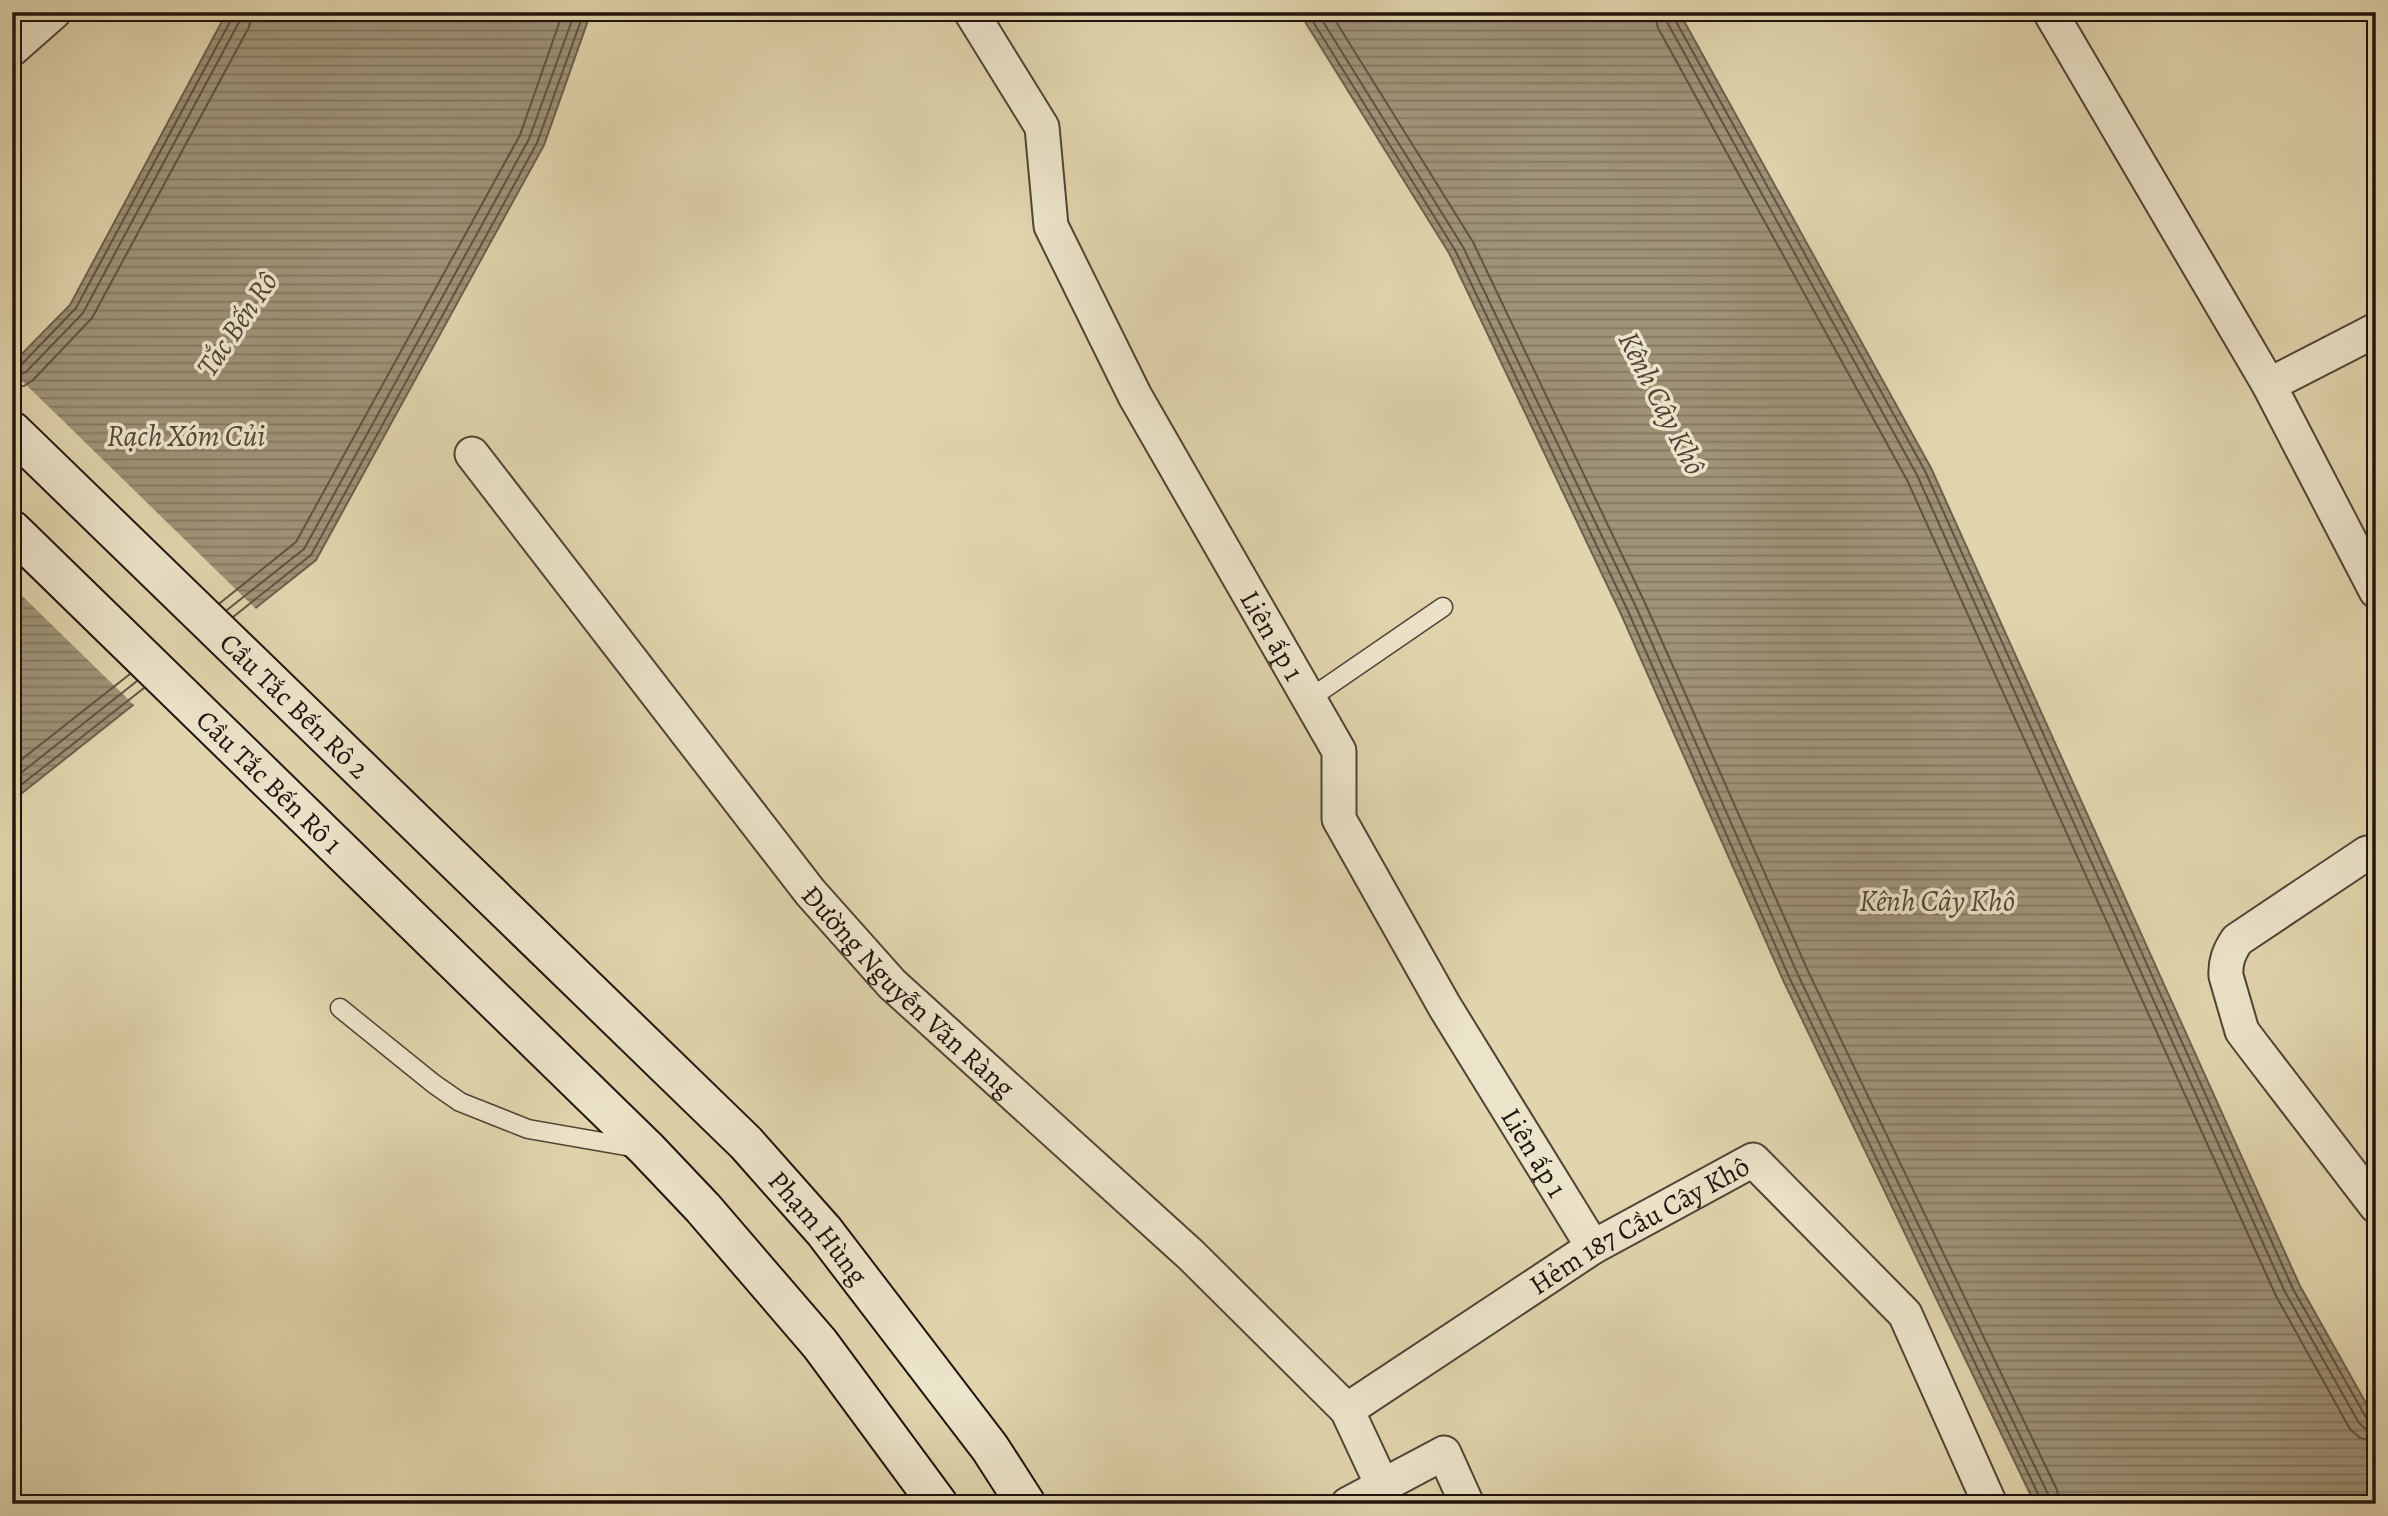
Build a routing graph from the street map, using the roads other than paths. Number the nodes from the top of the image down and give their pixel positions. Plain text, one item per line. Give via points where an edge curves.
1 (54, 12) edge
2 (971, 12) edge
3 (2050, 12) edge
4 (12, 49) edge
5 (2376, 330) edge
6 (2269, 385) junction
7 (12, 431) edge
8 (472, 454) dead end
9 (12, 530) edge
10 (2376, 591) edge
11 (1443, 607) dead end
12 (1309, 699) junction
13 (2376, 851) edge
14 (577, 981) joint
15 (340, 1008) dead end
16 (647, 1149) junction
17 (2376, 1206) edge
18 (1593, 1247) junction
19 (1347, 1410) junction
20 (1383, 1486) junction
21 (938, 1504) edge
22 (1026, 1504) edge
23 (1348, 1504) edge
24 (1467, 1504) edge
25 (1990, 1504) edge

1 - 4 street
2 - 12 street, Liên ấp 1 via 1042,127 1051,226 1135,396
3 - 6 street
5 - 6 street
6 - 10 street
7 - 14 main road, Cầu Tắc Bến Rô 2
8 - 19 street, Đường Nguyễn Văn Ràng via 810,892 892,984 1191,1255
9 - 16 main road, Cầu Tắc Bến Rô 1
11 - 12 lane
12 - 18 street, Liên ấp 1 via 1339,751 1339,818 1445,1007
13 - 17 street via 2237,940 2225,967 2242,1031
14 - 22 main road, Phạm Hùng via 746,1143 824,1231 990,1448
15 - 16 lane via 434,1084 472,1108 528,1129
16 - 21 main road via 820,1344
18 - 19 street, Hẻm 187 Cầu Cây Khô
18 - 25 street, Hẻm 187 Cầu Cây Khô via 1753,1160 1905,1314
19 - 20 street, Đường Nguyễn Văn Ràng
20 - 23 street
20 - 24 street via 1444,1453

